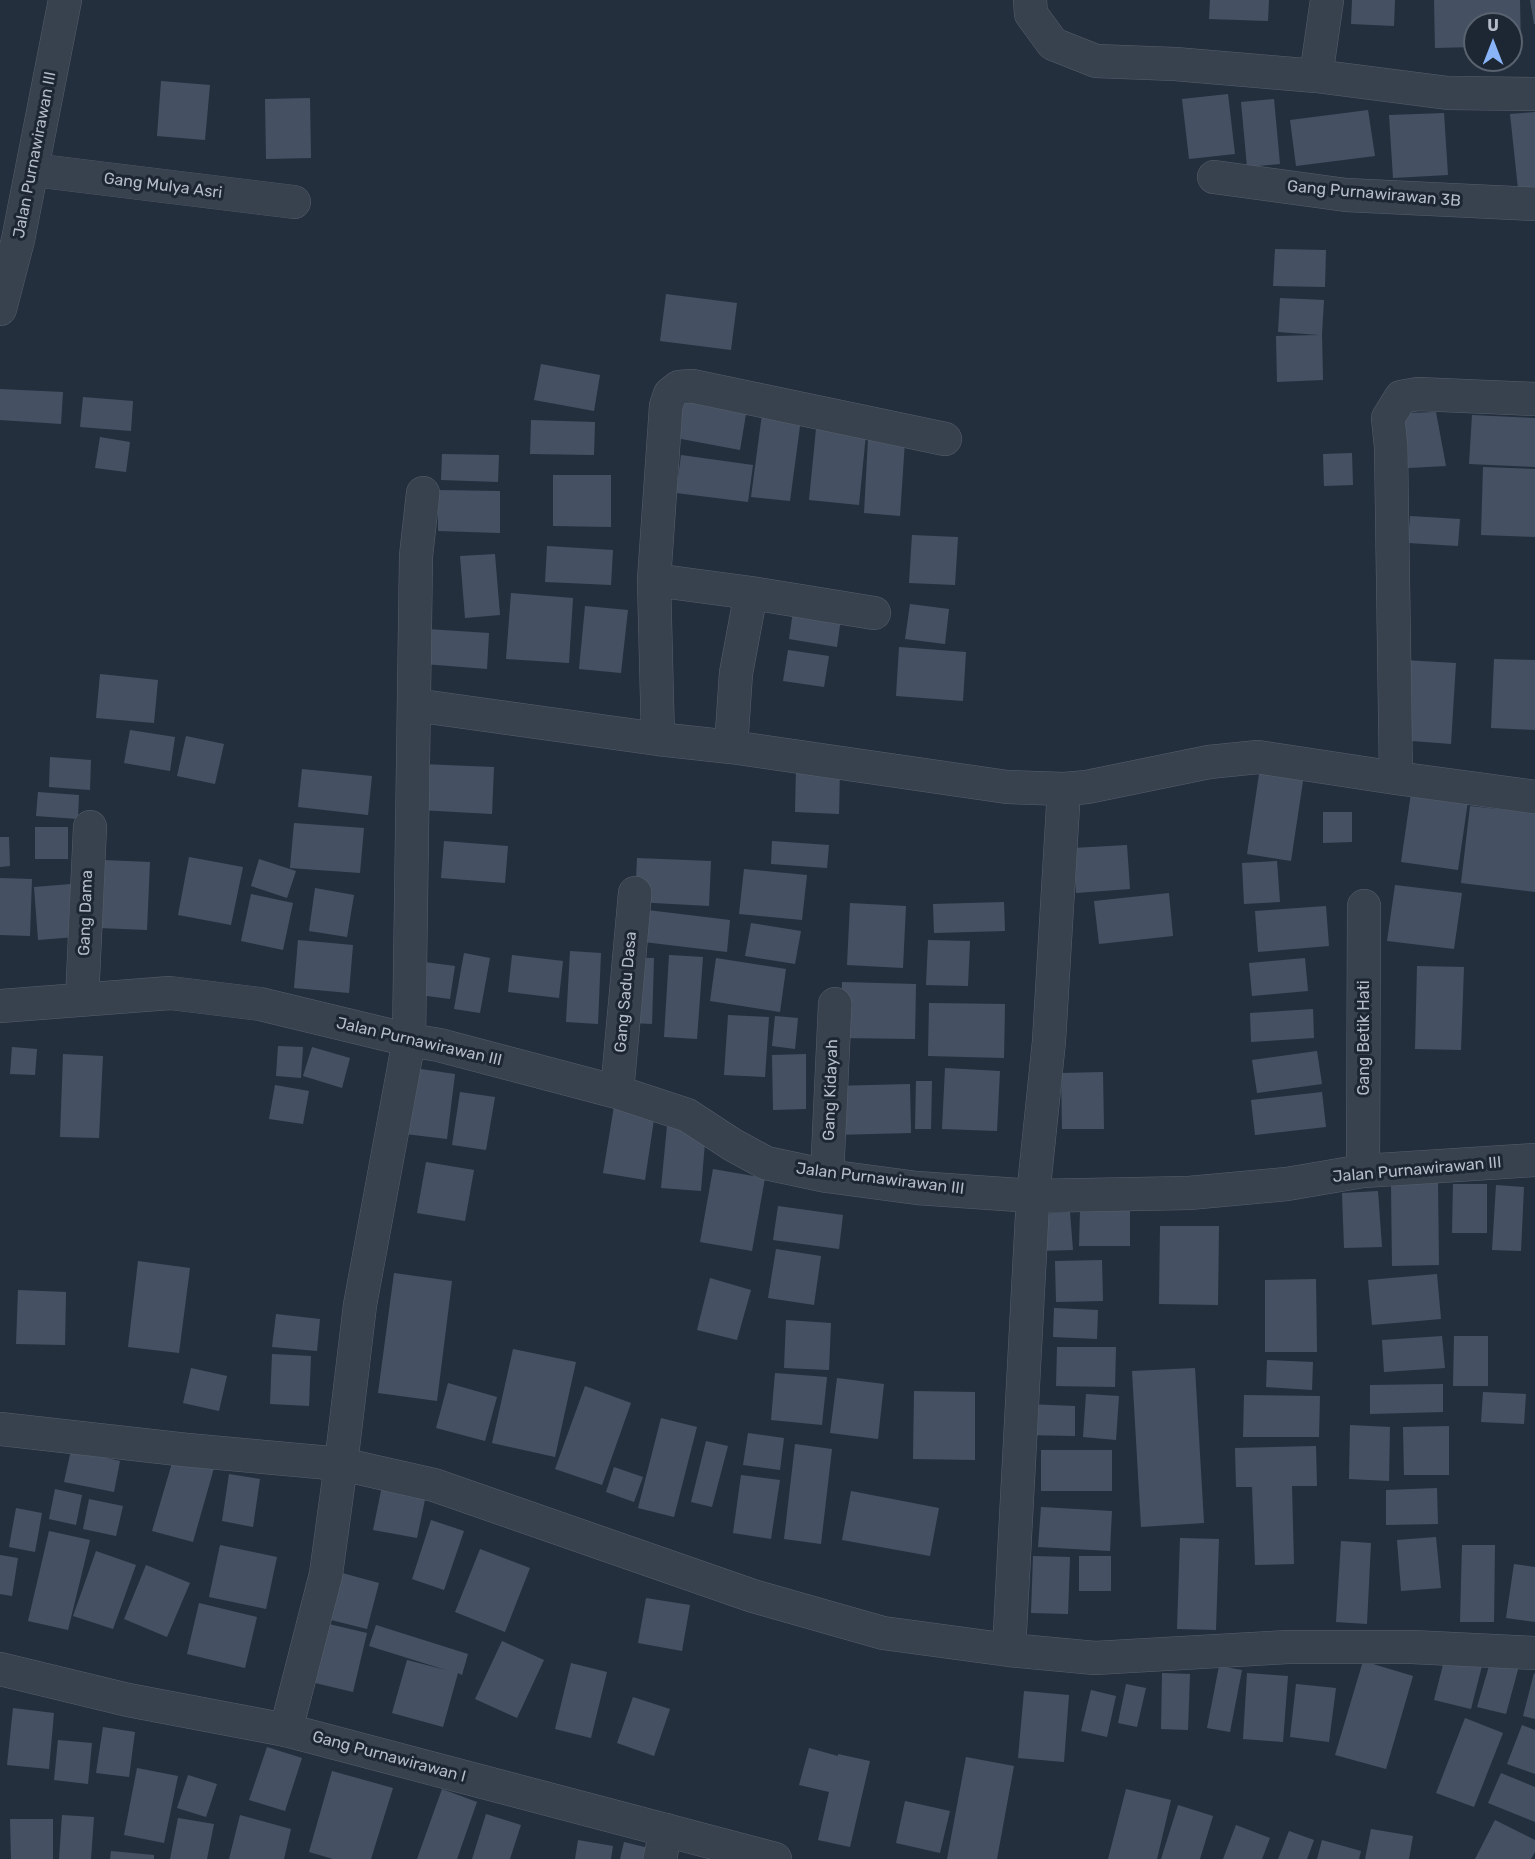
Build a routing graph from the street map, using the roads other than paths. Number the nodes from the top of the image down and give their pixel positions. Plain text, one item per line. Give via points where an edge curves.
1 (65, 0) edge
2 (1030, 0) edge
3 (1327, 0) edge
4 (1316, 76) junction
5 (1535, 94) edge
6 (33, 170) junction
7 (1214, 177) dead end
8 (294, 202) dead end
9 (1535, 204) edge
10 (0, 309) edge
11 (1535, 399) edge
12 (945, 439) dead end
13 (423, 493) dead end
14 (654, 580) junction
15 (751, 593) junction
16 (874, 613) dead end
17 (414, 705) junction
18 (658, 739) junction
19 (731, 747) junction
20 (1396, 778) junction
21 (1064, 789) junction
22 (1535, 797) edge
23 (90, 827) dead end
24 (634, 893) dead end
25 (1364, 906) dead end
26 (82, 1000) junction
27 (835, 1004) dead end
28 (0, 1006) edge
29 (409, 1040) junction
30 (617, 1092) junction
31 (1535, 1161) edge
32 (1363, 1171) junction
33 (827, 1176) junction
34 (1033, 1196) junction
35 (0, 1429) edge
36 (341, 1464) junction
37 (1010, 1650) junction
38 (1535, 1653) edge
39 (0, 1669) edge
40 (286, 1730) junction
41 (663, 1845) edge
42 (775, 1859) edge

1 - 6 street, Jalan Purnawirawan III
2 - 4 street via 1030,14 1053,44 1096,62 1175,64
3 - 4 street
4 - 5 street via 1448,93
6 - 8 street, Gang Mulya Asri
6 - 10 street, Jalan Purnawirawan III
7 - 9 street, Gang Purnawirawan 3B via 1346,195
11 - 20 street via 1418,393 1401,397 1388,418
12 - 14 street via 692,386 680,387 670,393 666,406
13 - 17 street via 416,556
14 - 15 street
14 - 18 street
15 - 16 street
15 - 19 street via 736,673
17 - 18 street
17 - 29 street
18 - 19 street
19 - 21 street via 1007,787
20 - 21 street via 1258,757 1209,762
20 - 22 street
21 - 34 street via 1049,1041
23 - 26 street, Gang Dama
24 - 30 street, Gang Sadu Dasa
25 - 32 street, Gang Betik Hati
26 - 28 street, Jalan Purnawirawan III
26 - 29 street, Jalan Purnawirawan III via 181,994 260,1004
27 - 33 street, Gang Kidayah
29 - 30 street, Jalan Purnawirawan III
29 - 36 street via 360,1305
30 - 33 street, Jalan Purnawirawan III via 687,1115 766,1163
31 - 32 street, Jalan Purnawirawan III
32 - 34 street, Jalan Purnawirawan III via 1287,1184 1189,1193
33 - 34 street, Jalan Purnawirawan III via 917,1188
34 - 37 street
35 - 36 street
36 - 37 street via 434,1485 753,1596 872,1630
36 - 40 street via 326,1574
37 - 38 street via 1095,1658 1288,1647 1412,1647
39 - 40 street, Gang Purnawirawan I via 128,1700
40 - 41 street, Gang Purnawirawan I
41 - 42 street, Gang Purnawirawan I

